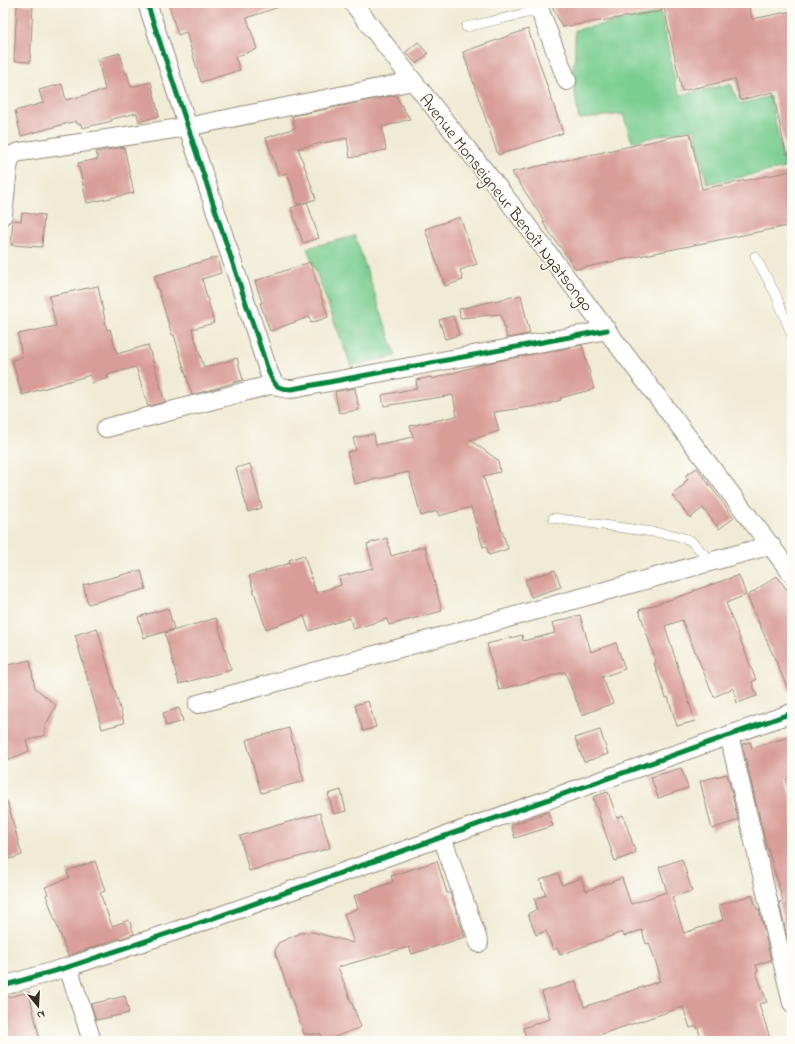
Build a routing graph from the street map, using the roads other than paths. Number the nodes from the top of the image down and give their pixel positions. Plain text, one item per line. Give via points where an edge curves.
1 (147, 3) edge
2 (353, 3) edge
3 (539, 6) edge
4 (466, 27) dead end
5 (413, 81) junction
6 (567, 81) dead end
7 (187, 127) junction
8 (3, 215) edge
9 (755, 256) dead end
10 (607, 330) junction
11 (792, 336) edge
12 (274, 384) junction
13 (106, 428) dead end
14 (553, 518) dead end
15 (771, 545) junction
16 (712, 562) junction
17 (792, 574) edge
18 (198, 704) dead end
19 (792, 713) edge
20 (729, 735) junction
21 (442, 837) junction
22 (479, 943) dead end
23 (68, 967) junction
24 (3, 986) edge
25 (792, 1003) edge
26 (92, 1041) edge

1 - 7 street
2 - 5 street, Avenue Monseigneur Benoît Ngatsongo
3 - 4 lane
3 - 6 street
5 - 7 street
5 - 10 street, Avenue Monseigneur Benoît Ngatsongo
7 - 8 street via 14,154 10,158 8,168
7 - 12 street
9 - 11 lane via 776,295
10 - 12 street via 292,389 282,389
10 - 15 street, Avenue Monseigneur Benoît Ngatsongo
12 - 13 street
14 - 16 lane via 674,535 690,540
15 - 16 street
15 - 17 street, Avenue Monseigneur Benoît Ngatsongo
16 - 18 street
19 - 20 street
20 - 21 street
20 - 25 street
21 - 22 street
21 - 23 street
23 - 24 street
23 - 26 street

